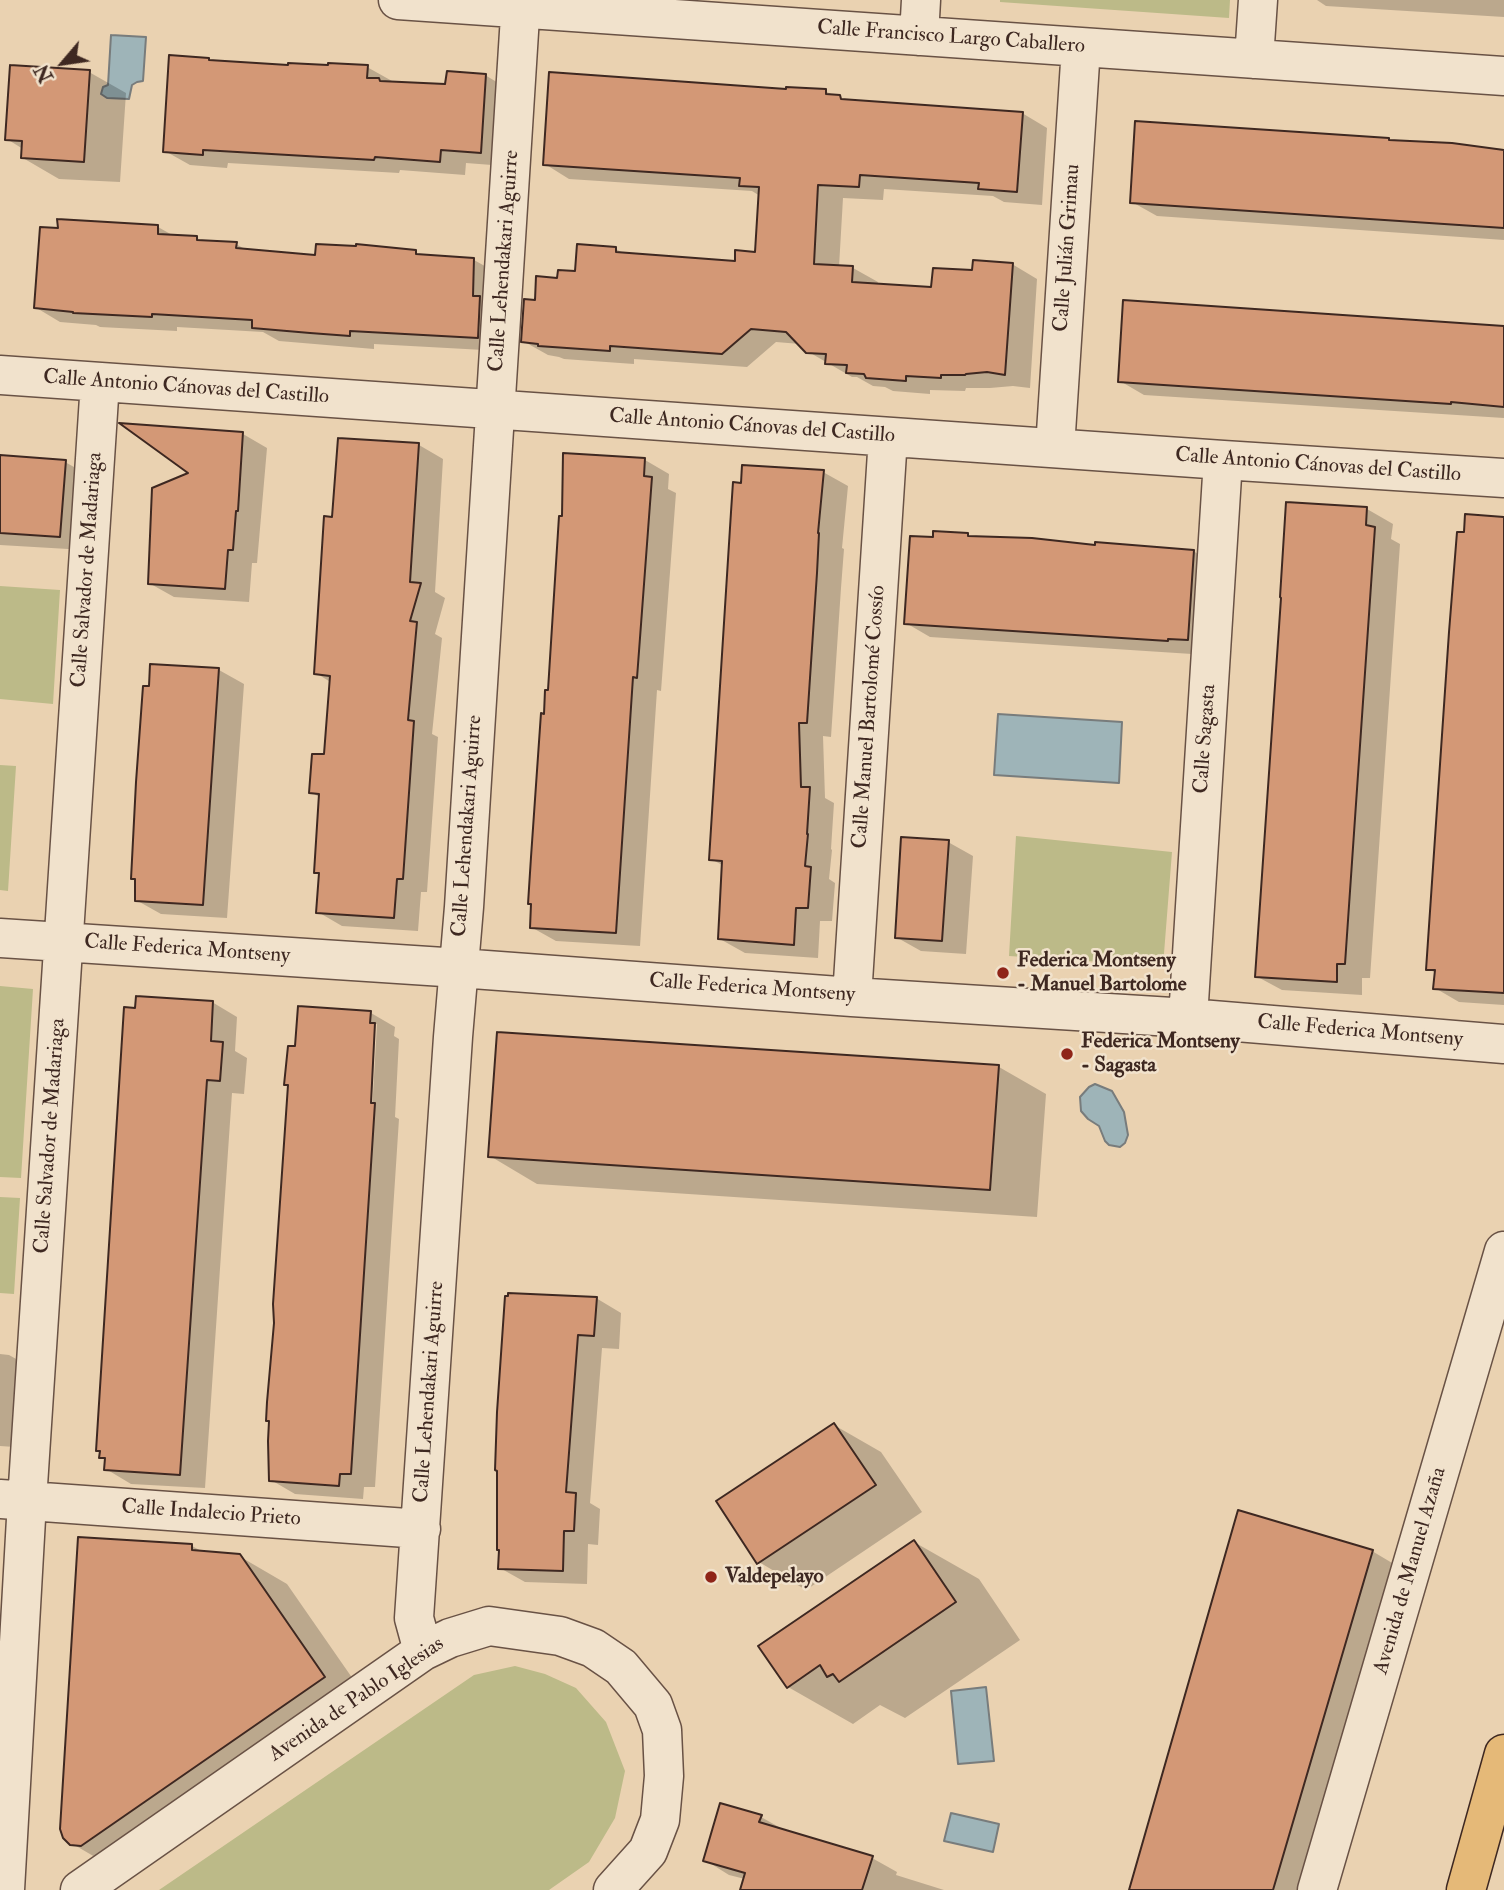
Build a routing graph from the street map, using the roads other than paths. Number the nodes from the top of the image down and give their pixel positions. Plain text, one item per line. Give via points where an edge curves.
1 (398, 0) edge
2 (1258, 0) edge
3 (521, 4) edge
4 (920, 18) edge
5 (1081, 47) junction
6 (1254, 59) junction
7 (1504, 76) edge
8 (0, 375) edge
9 (100, 382) junction
10 (495, 409) junction
11 (888, 437) junction
12 (1055, 448) junction
13 (1223, 460) junction
14 (1504, 478) edge
15 (0, 938) edge
16 (64, 943) junction
17 (459, 968) junction
18 (852, 997) junction
19 (1188, 1018) junction
20 (1504, 1044) edge
21 (1504, 1251) edge
22 (14, 1500) edge
23 (421, 1529) junction
24 (423, 1651) junction
25 (1504, 1754) edge
26 (5, 1890) edge
27 (80, 1890) edge
28 (614, 1890) edge
29 (1317, 1890) edge
30 (1466, 1890) edge

1 - 3 street, Calle Francisco Largo Caballero
2 - 6 street
3 - 4 street, Calle Francisco Largo Caballero
3 - 10 street, Calle Lehendakari Aguirre
4 - 5 street, Calle Francisco Largo Caballero
5 - 6 street, Calle Francisco Largo Caballero
5 - 12 street, Calle Julián Grimau
6 - 7 street, Calle Francisco Largo Caballero
8 - 9 street, Calle Antonio Cánovas del Castillo
9 - 10 street, Calle Antonio Cánovas del Castillo
9 - 16 street, Calle Salvador de Madariaga
10 - 11 street, Calle Antonio Cánovas del Castillo
10 - 17 street, Calle Lehendakari Aguirre
11 - 12 street, Calle Antonio Cánovas del Castillo
11 - 18 street, Calle Manuel Bartolomé Cossío
12 - 13 street, Calle Antonio Cánovas del Castillo
13 - 14 street, Calle Antonio Cánovas del Castillo
13 - 19 street, Calle Sagasta
15 - 16 street, Calle Federica Montseny
16 - 17 street, Calle Federica Montseny
16 - 22 street, Calle Salvador de Madariaga
17 - 18 street, Calle Federica Montseny
17 - 23 street, Calle Lehendakari Aguirre
18 - 19 street, Calle Federica Montseny
19 - 20 street, Calle Federica Montseny
21 - 29 street, Avenida de Manuel Azaña
22 - 23 street, Calle Indalecio Prieto
22 - 26 street, Calle Salvador de Madariaga
23 - 24 street, Calle Lehendakari Aguirre via 414,1618
24 - 27 street, Avenida de Pablo Iglesias
24 - 28 street, Avenida de Pablo Iglesias via 489,1626 560,1636 593,1648 621,1667 644,1693 662,1730 660,1820 648,1851
25 - 30 highway

